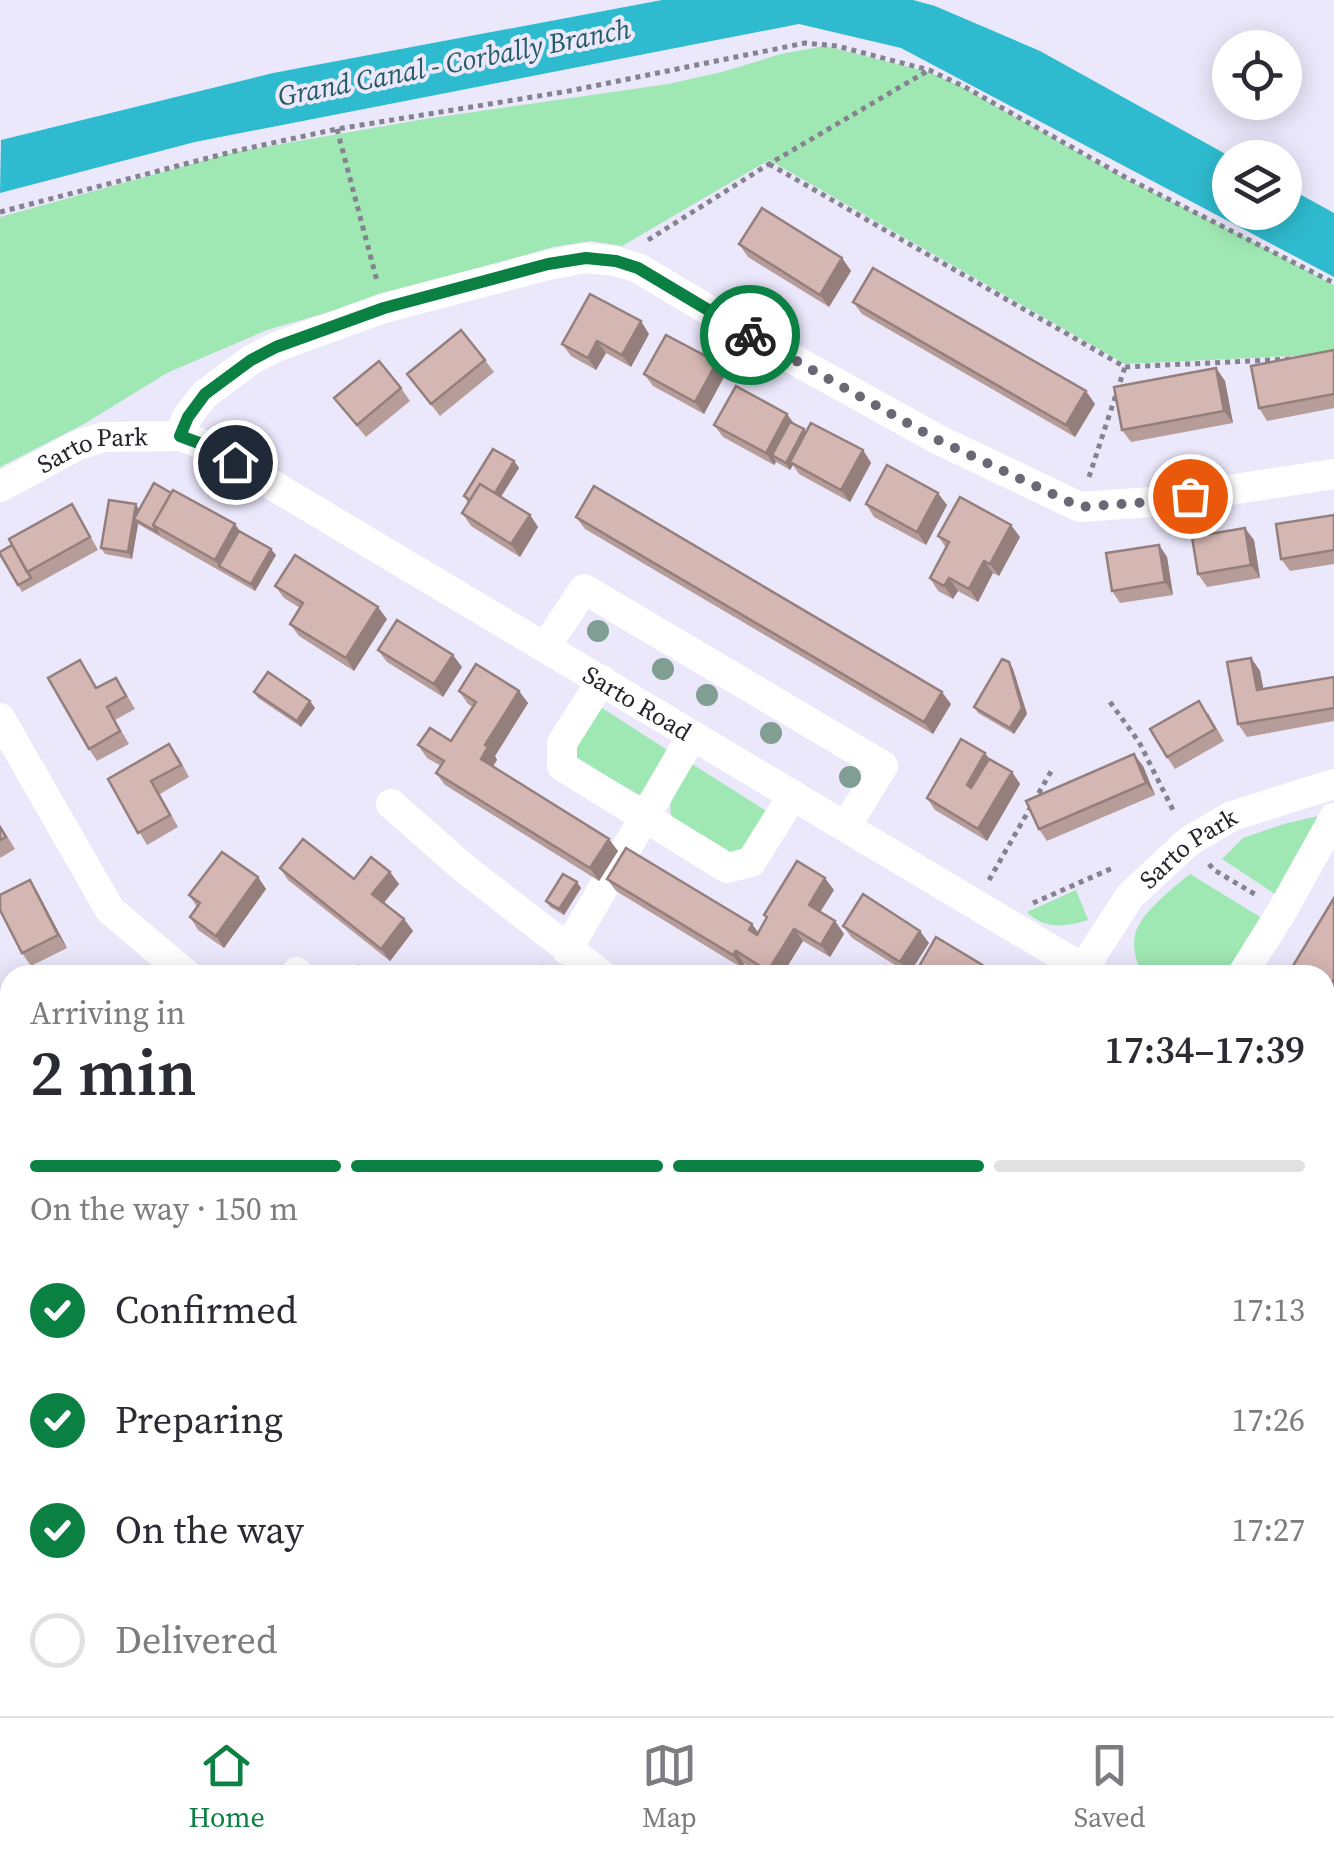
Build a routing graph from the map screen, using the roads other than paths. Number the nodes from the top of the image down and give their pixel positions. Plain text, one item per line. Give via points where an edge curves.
1 (180, 436) junction
2 (1334, 474) edge
3 (0, 487) edge
4 (546, 646) junction
5 (602, 680) junction
6 (0, 718) edge
7 (692, 736) junction
8 (1334, 784) edge
9 (793, 795) junction
10 (391, 804) dead end
11 (644, 818) junction
12 (1334, 818) edge
13 (846, 826) junction
14 (567, 950) junction
15 (175, 965) edge
16 (588, 965) edge
17 (1073, 965) edge
18 (1091, 965) edge
19 (1248, 965) edge

1 - 2 street, Sarto Park via 205,394 276,347 384,308 586,258 638,268 936,439 1080,507
1 - 3 street, Sarto Park via 103,437
1 - 4 street, Sarto Road
4 - 5 street, Sarto Road
4 - 13 street via 584,589 883,766
5 - 7 street, Sarto Road
5 - 11 street via 562,743 562,766
6 - 15 street via 110,910
7 - 9 street, Sarto Road
7 - 11 street
8 - 18 street, Sarto Park via 1232,816 1190,841 1130,896
9 - 11 street via 751,862 727,868
9 - 13 street, Sarto Road
10 - 14 street
11 - 14 street
12 - 19 street
13 - 17 street, Sarto Road
14 - 16 street

